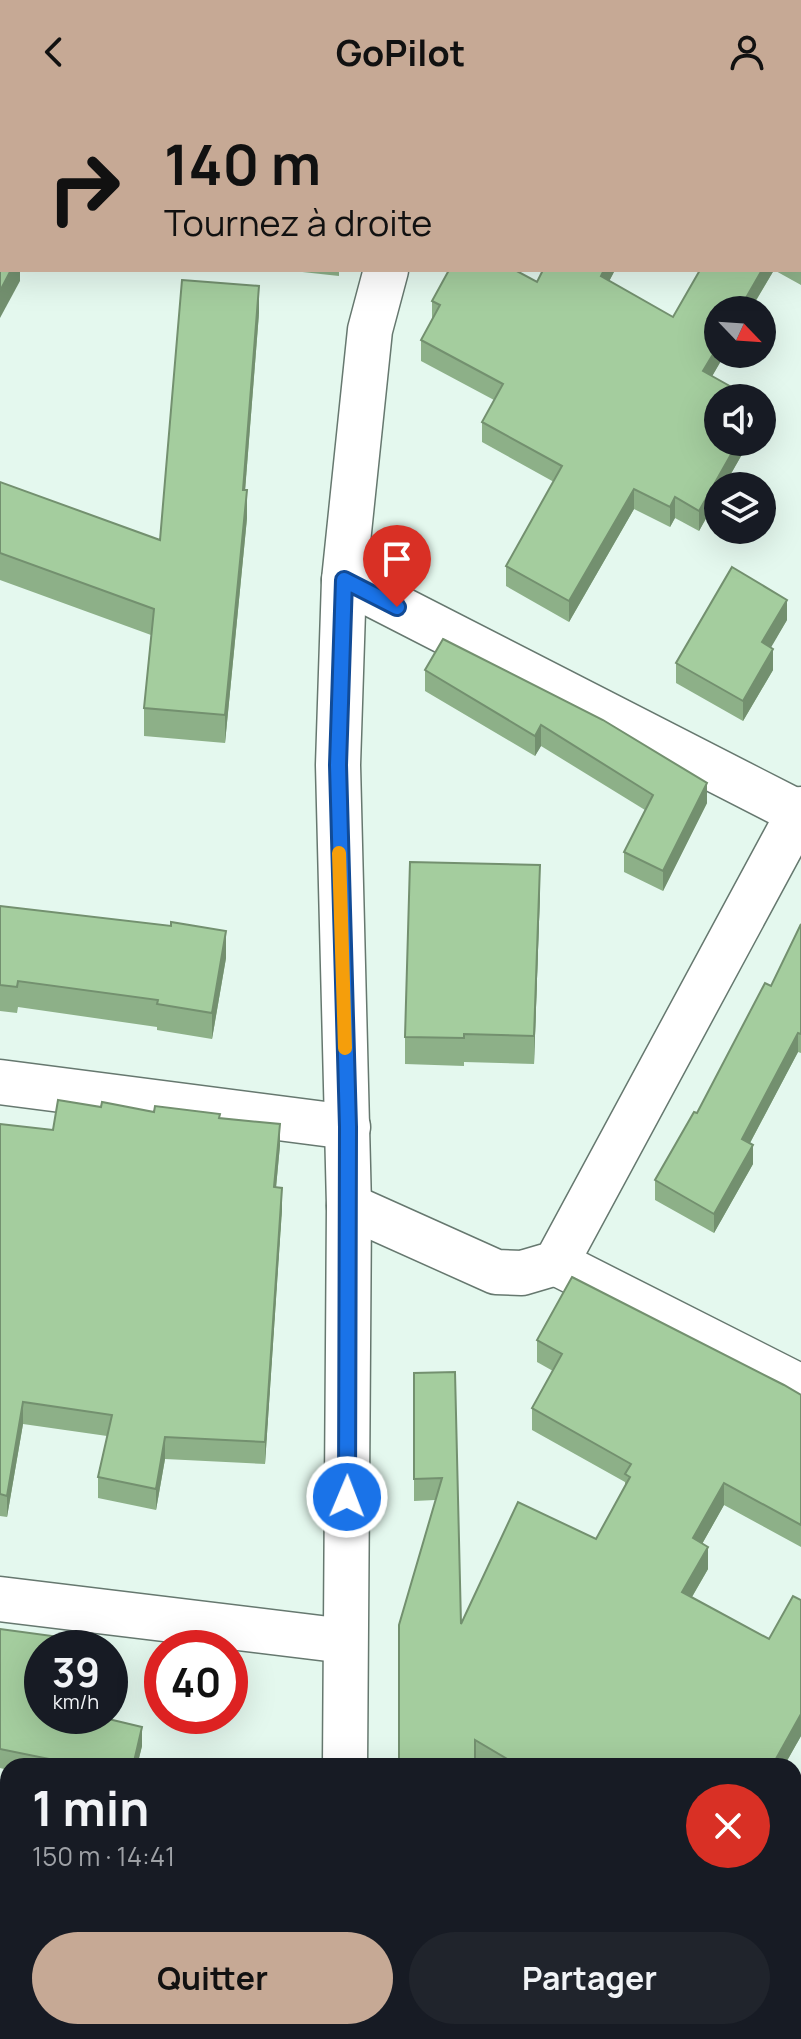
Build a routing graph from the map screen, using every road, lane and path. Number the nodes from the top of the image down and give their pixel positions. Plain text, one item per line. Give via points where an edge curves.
1 (385, 272) edge
2 (344, 580) junction
3 (800, 812) edge
4 (0, 1082) edge
5 (348, 1127) junction
6 (349, 1206) junction
7 (556, 1263) junction
8 (801, 1387) edge
9 (0, 1599) edge
10 (345, 1641) junction
11 (345, 1758) edge

1 - 2 street via 370,330
2 - 3 street
2 - 5 street via 338,765
3 - 7 street
4 - 5 street
5 - 6 street
6 - 7 street via 496,1272 522,1273
6 - 10 street
7 - 8 street
9 - 10 street
10 - 11 street

